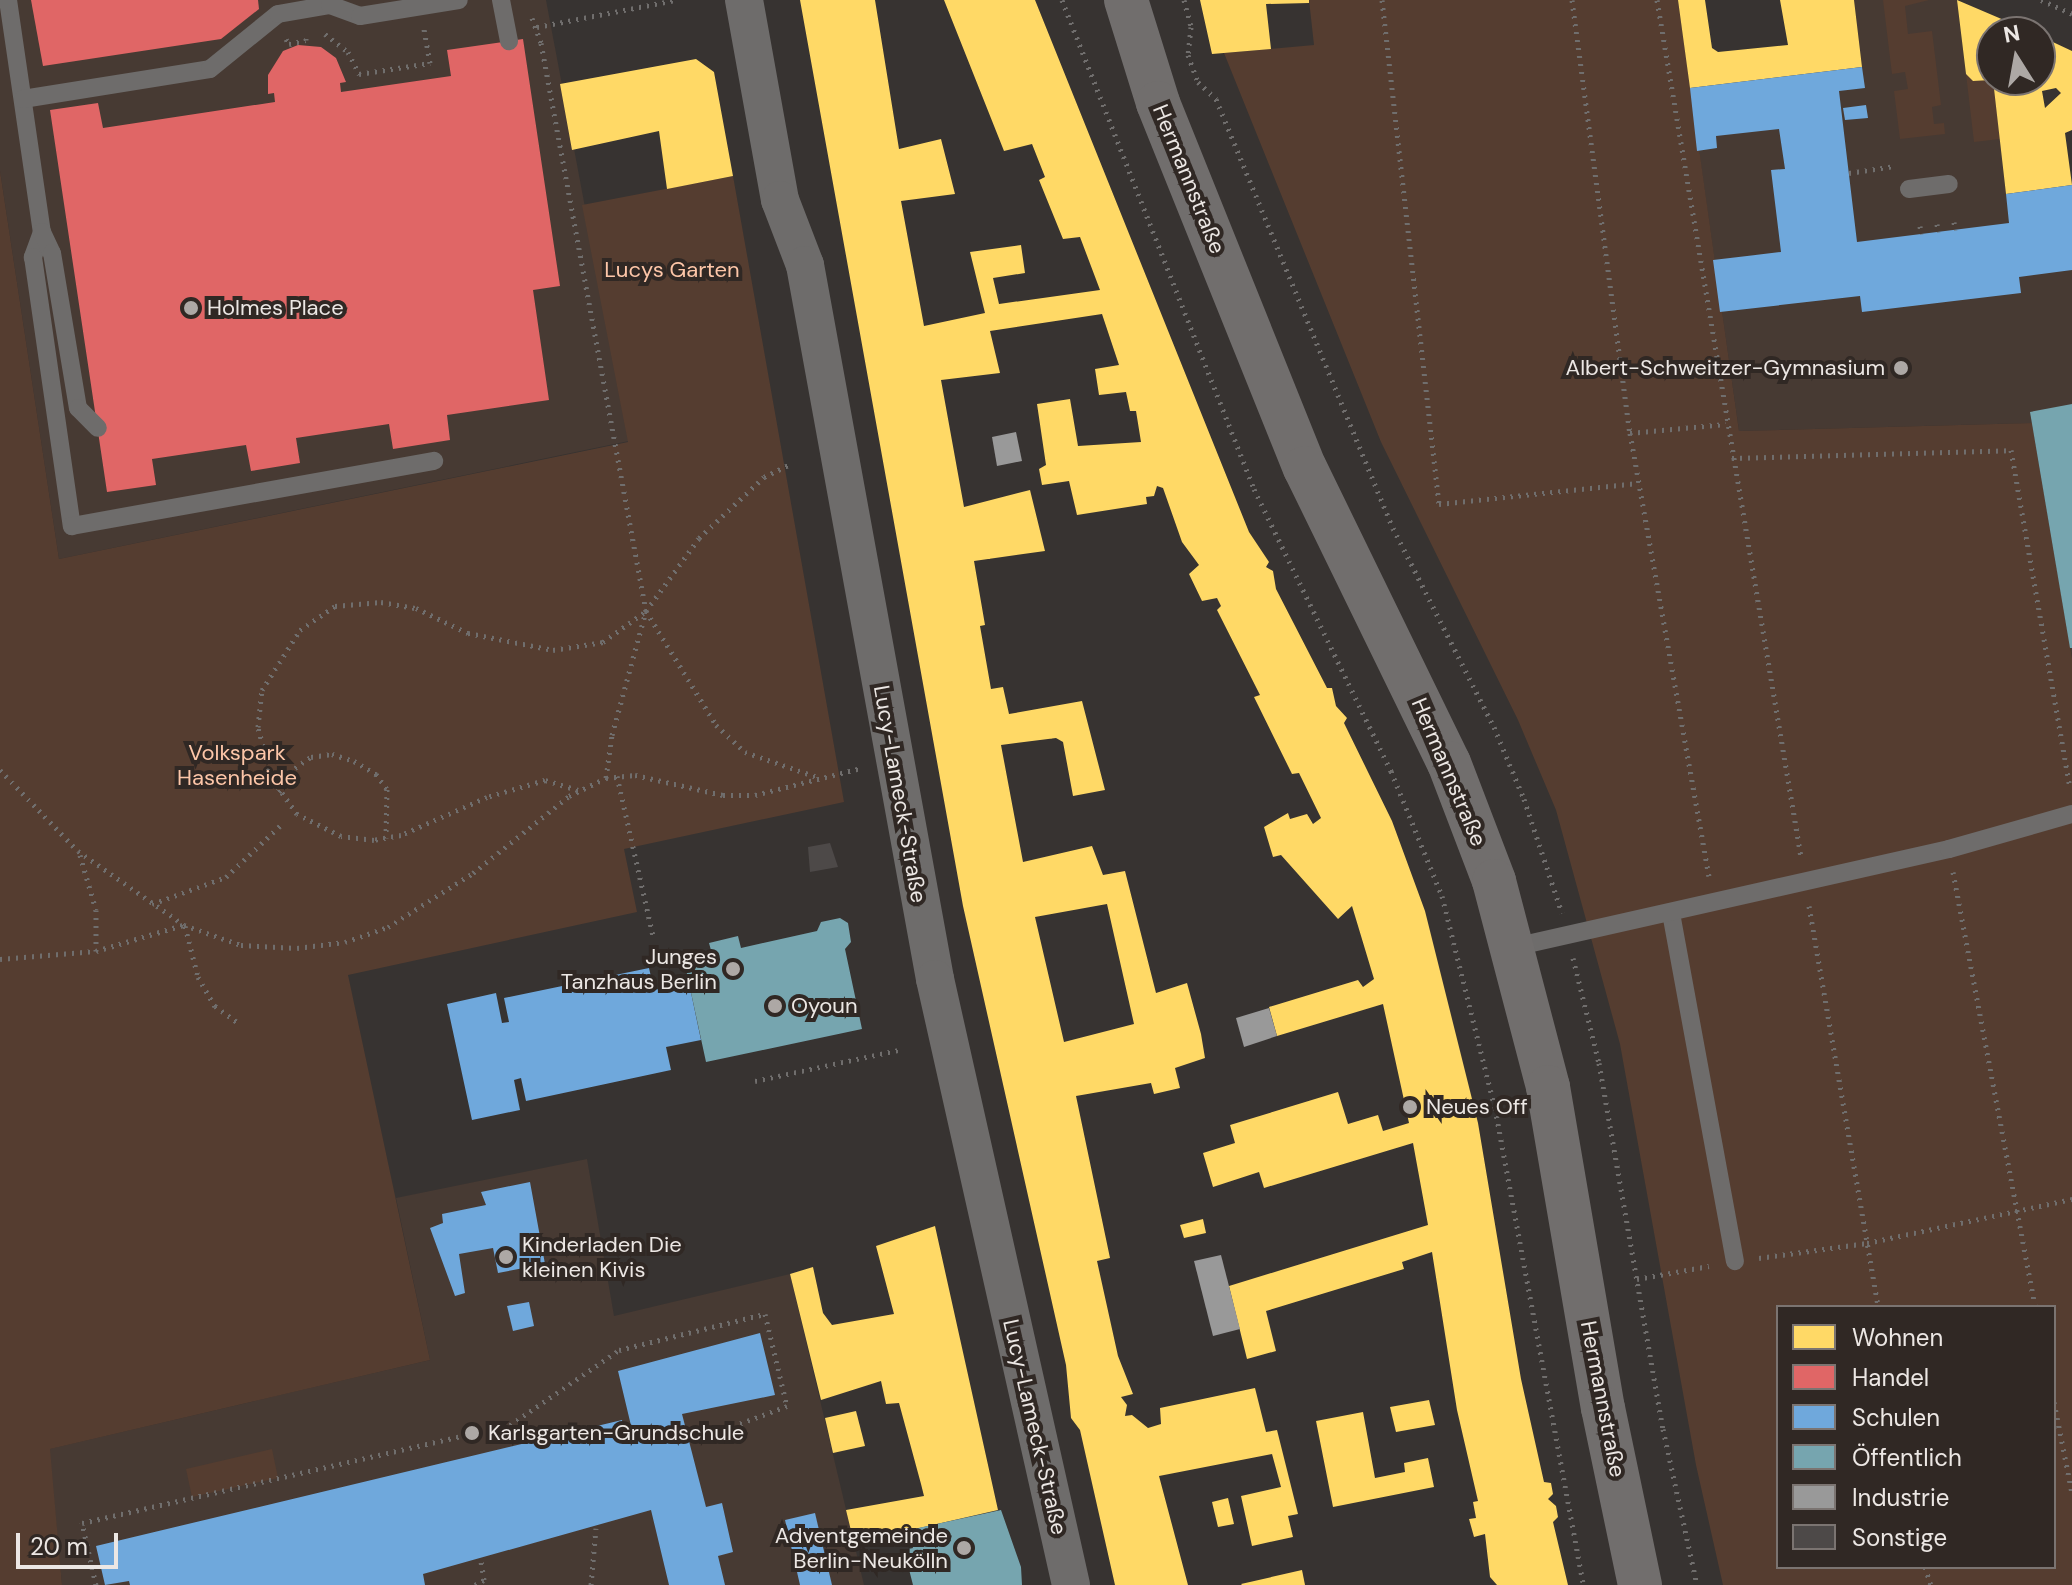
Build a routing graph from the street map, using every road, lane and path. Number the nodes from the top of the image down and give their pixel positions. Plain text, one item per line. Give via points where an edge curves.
1 (8, 0) edge
2 (459, 0) edge
3 (501, 0) edge
4 (676, 0) edge
5 (744, 0) edge
6 (1062, 0) edge
7 (1126, 0) edge
8 (1184, 0) edge
9 (1382, 0) edge
10 (1572, 0) edge
11 (1657, 0) edge
12 (2041, 0) edge
13 (330, 2) edge
14 (526, 13) dead end
15 (2072, 14) edge
16 (537, 27) junction
17 (1191, 27) dead end
18 (287, 41) dead end
19 (509, 41) dead end
20 (430, 63) dead end
21 (23, 99) junction
22 (1895, 166) dead end
23 (1849, 173) dead end
24 (1949, 184) dead end
25 (1909, 189) dead end
26 (1937, 224) dead end
27 (1920, 226) dead end
28 (42, 232) junction
29 (1938, 232) dead end
30 (1921, 234) dead end
31 (1726, 424) junction
32 (98, 428) dead end
33 (1630, 433) junction
34 (1732, 458) junction
35 (434, 461) dead end
36 (791, 464) dead end
37 (1638, 483) junction
38 (646, 611) junction
39 (894, 761) junction
40 (0, 770) edge
41 (617, 776) junction
42 (606, 778) junction
43 (820, 778) junction
44 (578, 790) junction
45 (279, 792) junction
46 (2072, 799) edge
47 (2072, 814) edge
48 (283, 823) dead end
49 (386, 838) junction
50 (1949, 849) junction
51 (78, 851) junction
52 (1805, 882) junction
53 (1714, 902) junction
54 (152, 904) junction
55 (1671, 913) junction
56 (184, 925) junction
57 (653, 936) dead end
58 (1514, 947) junction
59 (96, 951) junction
60 (0, 959) edge
61 (237, 1022) dead end
62 (903, 1049) dead end
63 (755, 1081) dead end
64 (2072, 1199) edge
65 (2016, 1211) junction
66 (1867, 1243) junction
67 (1735, 1261) junction
68 (1637, 1279) dead end
69 (1878, 1305) edge
70 (2035, 1305) edge
71 (2056, 1412) edge
72 (739, 1424) dead end
73 (2072, 1493) edge
74 (596, 1528) dead end
75 (481, 1561) dead end
76 (96, 1585) edge
77 (475, 1585) edge
78 (591, 1585) edge
79 (1071, 1585) edge
80 (1583, 1585) edge
81 (1640, 1585) edge

1 - 21 lane
2 - 13 lane via 360,16
3 - 19 lane
4 - 16 path
5 - 39 street, Lucy-Lameck-Straße via 780,200 805,265
6 - 80 path via 1254,489 1391,771 1442,896 1495,1108
7 - 58 main road, Hermannstraße via 1158,103 1305,468 1449,763
8 - 17 path
9 - 37 path via 1439,504
10 - 33 path
11 - 31 path
12 - 15 path
13 - 21 lane via 278,14 210,69
14 - 16 path
16 - 38 path
18 - 20 path via 306,40 306,31 326,34 348,52 359,74
21 - 28 lane
22 - 23 path
24 - 25 lane
26 - 29 path
27 - 30 path
28 - 32 lane via 52,253 78,408
28 - 35 lane via 33,257 72,526
31 - 33 path
31 - 34 path
33 - 37 path
34 - 46 path via 2011,450
34 - 52 path
36 - 38 path via 764,477 699,538
37 - 53 path
38 - 42 path via 612,735
38 - 43 path via 716,725 774,766
38 - 45 path via 603,642 553,650 468,633 416,608 381,602 335,606 300,630 262,690 261,749
39 - 43 path
39 - 79 street, Lucy-Lameck-Straße via 935,979
40 - 51 path
41 - 42 path
41 - 43 path via 635,775 723,795 755,795
41 - 57 path
42 - 44 path
44 - 49 path via 545,780
44 - 56 path via 429,905 345,942 297,948 241,945
45 - 49 path via 297,814 325,831 359,840
45 - 49 path via 295,768 311,757 332,754 354,761 376,774 387,789
47 - 50 lane
48 - 54 path via 226,877
50 - 52 lane
50 - 65 path
51 - 54 path
51 - 59 path via 96,910
52 - 53 lane
52 - 66 path
53 - 55 lane
54 - 56 path
55 - 58 lane
55 - 67 lane
56 - 59 path
56 - 61 path via 198,977 215,1006
58 - 81 main road, Hermannstraße via 1548,1087 1603,1408
59 - 60 path
62 - 63 path
64 - 65 path
65 - 66 path
65 - 70 path
66 - 67 path
66 - 69 path
67 - 68 path
71 - 73 path
72 - 76 path via 787,1406 765,1314 619,1350 510,1425 82,1523
74 - 78 path
75 - 77 path via 484,1580

